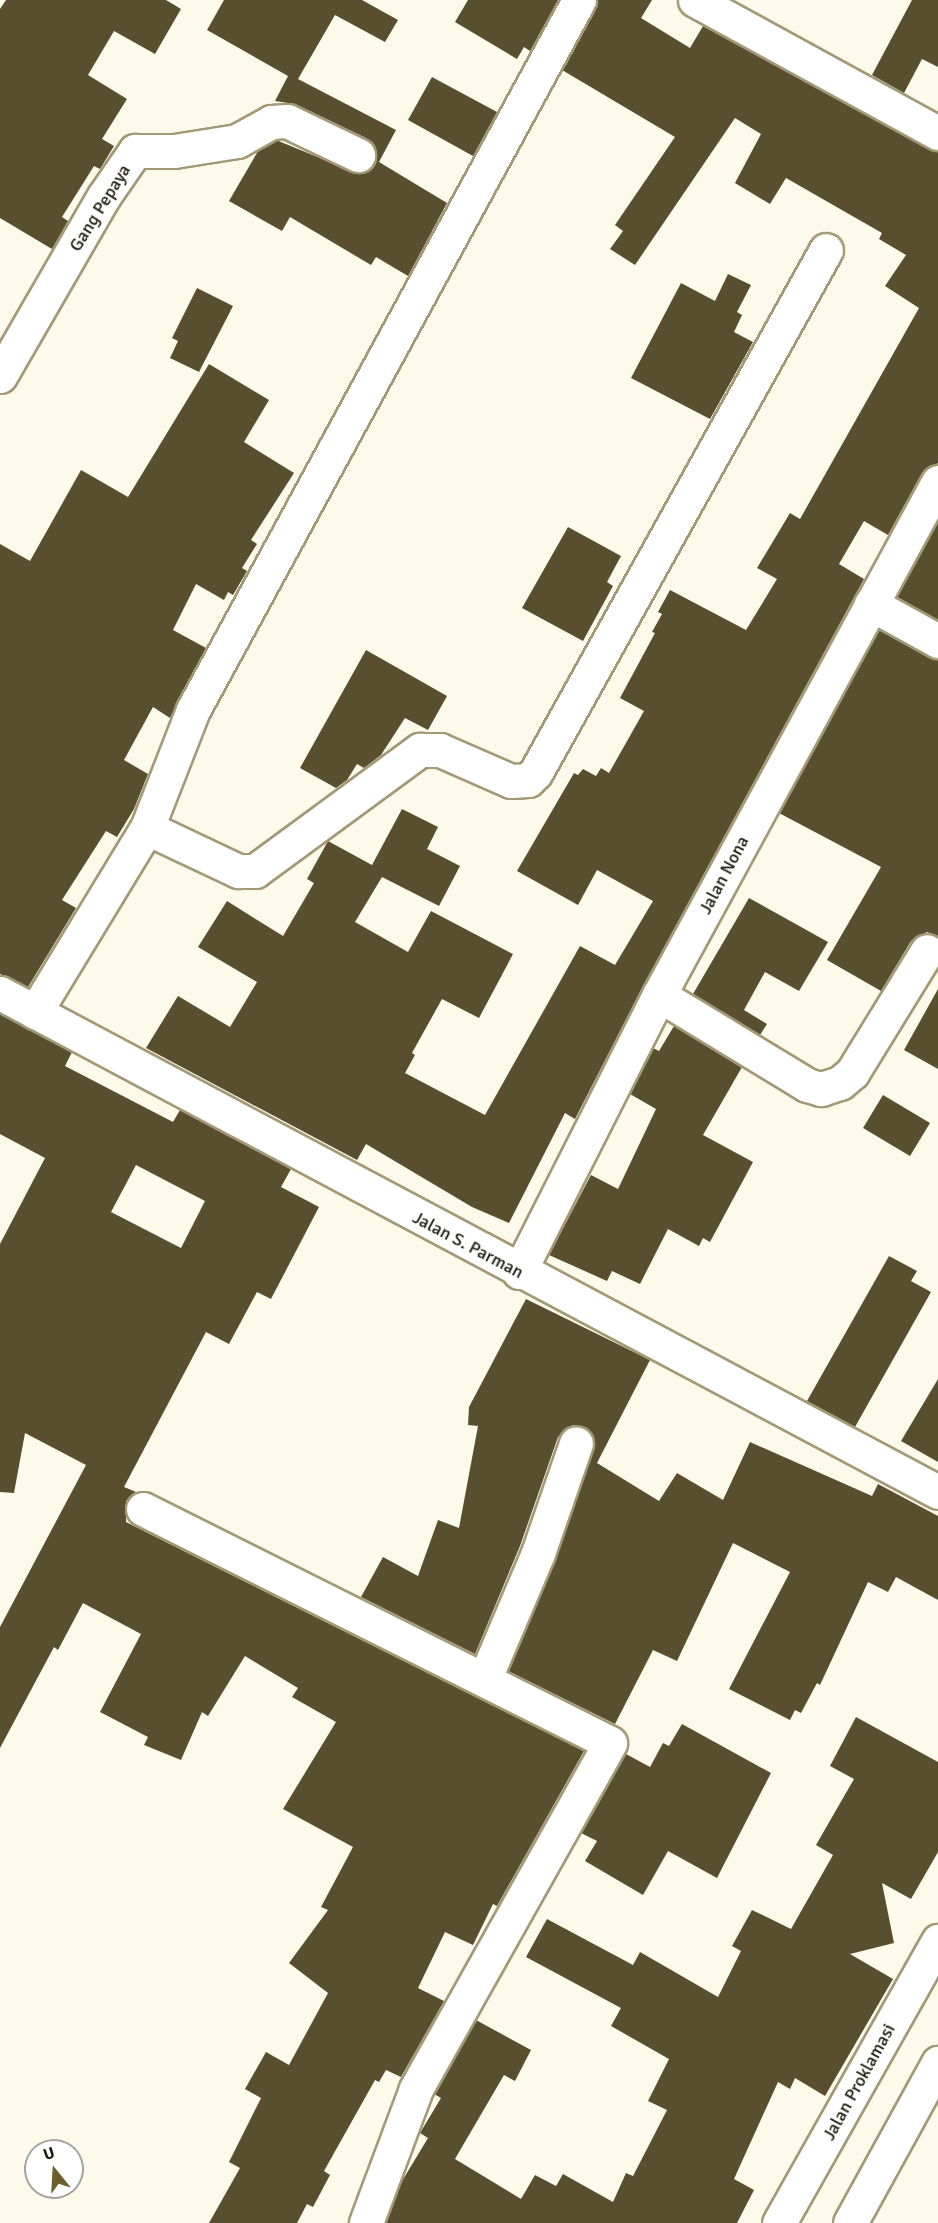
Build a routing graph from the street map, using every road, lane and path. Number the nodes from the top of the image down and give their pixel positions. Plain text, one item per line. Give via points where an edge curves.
1 (579, 0) edge
2 (695, 0) edge
3 (938, 133) edge
4 (358, 155) dead end
5 (826, 250) dead end
6 (0, 376) edge
7 (938, 482) edge
8 (871, 604) junction
9 (938, 641) edge
10 (147, 828) junction
11 (927, 951) dead end
12 (0, 993) edge
13 (659, 996) junction
14 (35, 1012) junction
15 (519, 1272) junction
16 (576, 1443) dead end
17 (938, 1492) edge
18 (143, 1509) dead end
19 (485, 1678) junction
20 (938, 1941) edge
21 (938, 2063) edge
22 (366, 2223) edge
23 (779, 2223) edge
24 (850, 2223) edge

1 - 10 street via 193,710
2 - 3 street
4 - 6 street, Gang Pepaya via 287,121 271,122 237,141 174,151 135,151 104,196
5 - 10 street via 536,772 528,780 511,781 440,750 420,750 255,871 238,872
7 - 8 street, Jalan Nona
8 - 9 street
8 - 13 street, Jalan Nona
10 - 14 street
11 - 13 street via 852,1072 840,1083 821,1089 807,1085
12 - 14 street, Jalan S. Parman
13 - 15 street, Jalan Nona
14 - 15 street, Jalan S. Parman
15 - 17 street, Jalan S. Parman
16 - 19 street via 538,1553
18 - 19 street
19 - 22 street via 610,1743 416,2089
20 - 23 street, Jalan Proklamasi
21 - 24 street

